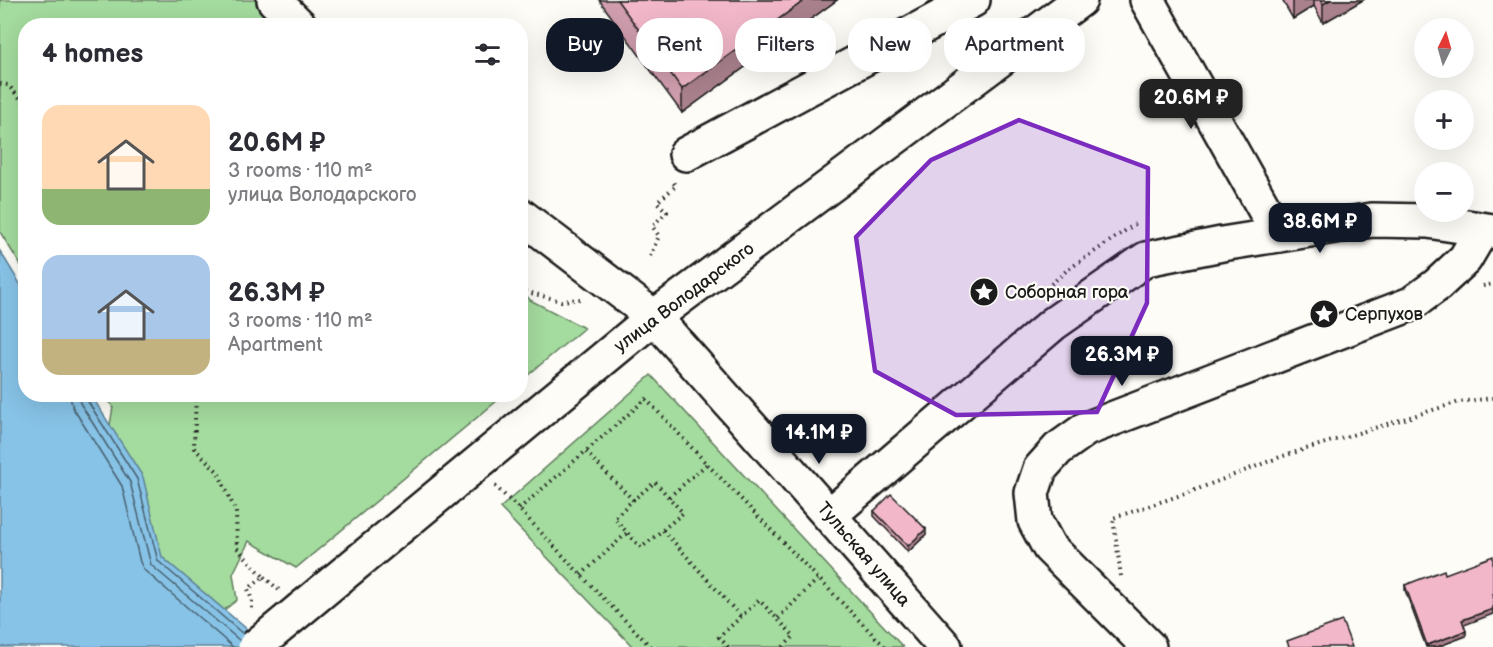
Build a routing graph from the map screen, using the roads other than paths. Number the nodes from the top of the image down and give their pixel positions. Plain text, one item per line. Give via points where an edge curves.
1 (274, 0) edge
2 (1080, 0) edge
3 (1147, 0) edge
4 (969, 1) edge
5 (292, 18) edge
6 (686, 154) road end
7 (528, 221) edge
8 (1488, 231) edge
9 (1279, 235) junction
10 (654, 317) junction
11 (830, 515) junction
12 (254, 632) edge
13 (945, 647) edge
14 (1149, 647) edge

1 - 5 street
2 - 10 street, улица Володарского
3 - 9 street
4 - 6 street
7 - 10 street, Тульская улица
8 - 9 street via 1428,221 1372,220
8 - 14 street via 1465,259 1411,304 1086,429 1058,449 1040,469 1032,493 1035,521 1049,547
9 - 11 street via 1146,260 1053,324
10 - 11 street, Тульская улица
10 - 12 street, улица Володарского, bridge via 301,609
11 - 13 street, Тульская улица

